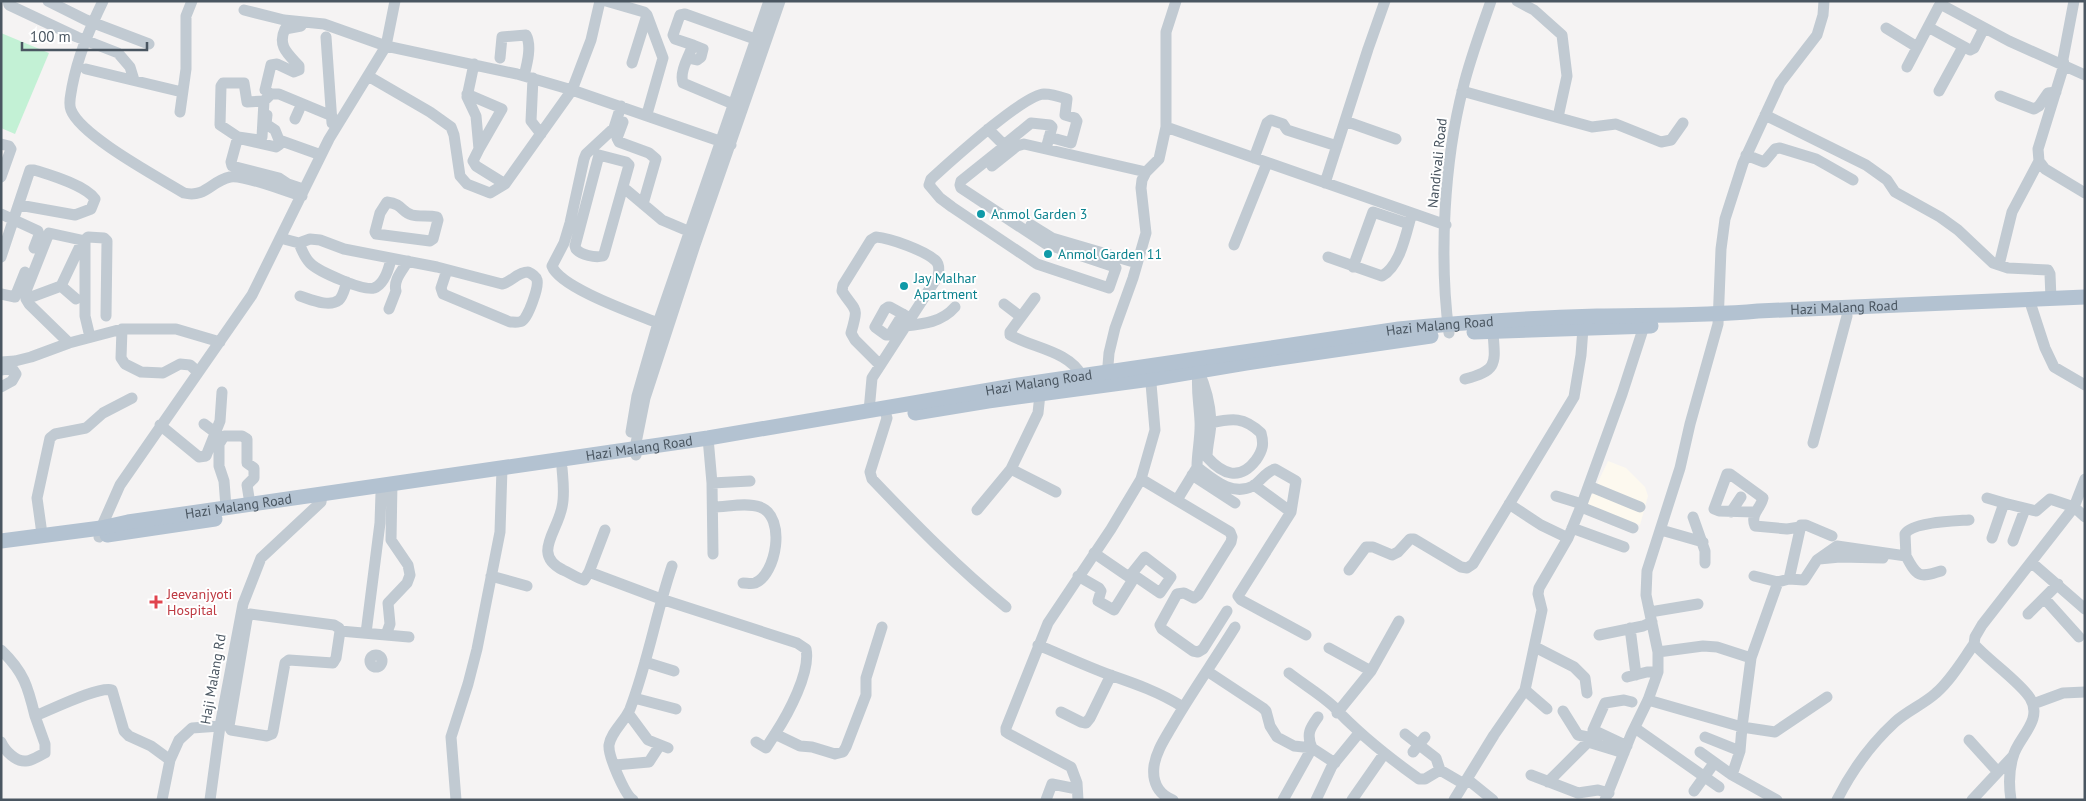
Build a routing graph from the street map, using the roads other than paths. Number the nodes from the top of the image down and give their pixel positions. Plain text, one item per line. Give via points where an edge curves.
1 (8, 1) edge
2 (103, 1) edge
3 (192, 1) edge
4 (395, 1) edge
5 (600, 1) edge
6 (606, 1) edge
7 (768, 1) edge
8 (780, 1) edge
9 (1176, 1) edge
10 (1385, 1) edge
11 (1490, 1) edge
12 (1517, 1) edge
13 (1824, 1) edge
14 (2074, 1) edge
15 (50, 2) edge
16 (1957, 3) edge
17 (244, 10) dead end
18 (647, 15) junction
19 (43, 21) junction
20 (93, 22) junction
21 (302, 22) junction
22 (1928, 27) junction
23 (1886, 28) dead end
24 (1984, 28) junction
25 (326, 38) dead end
26 (755, 39) junction
27 (87, 41) junction
28 (149, 44) dead end
29 (386, 46) junction
30 (1917, 47) junction
31 (1963, 47) junction
32 (122, 56) junction
33 (500, 58) dead end
34 (2063, 62) junction
35 (632, 63) dead end
36 (474, 64) junction
37 (1907, 66) dead end
38 (86, 68) dead end
39 (2085, 75) edge
40 (368, 76) junction
41 (529, 77) junction
42 (134, 80) junction
43 (572, 90) junction
44 (1462, 91) junction
45 (1939, 91) dead end
46 (182, 92) junction
47 (2056, 92) junction
48 (467, 94) junction
49 (2000, 96) dead end
50 (267, 98) junction
51 (733, 104) junction
52 (1358, 105) dead end
53 (621, 106) junction
54 (180, 112) dead end
55 (647, 114) junction
56 (1765, 115) junction
57 (332, 116) junction
58 (318, 117) dead end
59 (1558, 117) junction
60 (624, 120) dead end
61 (1033, 122) junction
62 (1348, 122) junction
63 (1683, 123) dead end
64 (1166, 127) junction
65 (988, 130) junction
66 (333, 132) junction
67 (541, 134) junction
68 (1396, 139) dead end
69 (279, 140) junction
70 (719, 140) junction
71 (1048, 143) junction
72 (1, 144) edge
73 (1024, 144) junction
74 (731, 145) junction
75 (1337, 146) junction
76 (479, 149) junction
77 (321, 155) junction
78 (1746, 156) junction
79 (1254, 158) junction
80 (2039, 161) junction
81 (1267, 163) junction
82 (2, 172) edge
83 (1146, 172) junction
84 (1853, 180) dead end
85 (1325, 183) junction
86 (505, 184) junction
87 (971, 185) junction
88 (624, 188) junction
89 (303, 192) junction
90 (2085, 193) edge
91 (943, 200) junction
92 (643, 204) junction
93 (19, 205) junction
94 (1, 214) edge
95 (1410, 218) junction
96 (14, 221) junction
97 (1446, 225) junction
98 (688, 232) junction
99 (281, 236) junction
100 (404, 238) junction
101 (299, 243) junction
102 (1234, 245) dead end
103 (2, 250) edge
104 (1099, 257) junction
105 (1328, 258) dead end
106 (400, 260) junction
107 (1137, 263) junction
108 (1998, 265) junction
109 (1353, 267) junction
110 (446, 270) junction
111 (346, 282) junction
112 (61, 286) junction
113 (1, 294) edge
114 (300, 296) dead end
115 (2085, 297) edge
116 (1035, 298) dead end
117 (26, 299) junction
118 (2051, 299) junction
119 (76, 300) dead end
120 (2029, 303) junction
121 (1004, 304) dead end
122 (2085, 304) edge
123 (955, 307) dead end
124 (389, 309) dead end
125 (106, 316) dead end
126 (1847, 316) junction
127 (1021, 317) junction
128 (906, 319) junction
129 (1719, 319) junction
130 (1646, 321) junction
131 (658, 324) junction
132 (1583, 328) junction
133 (122, 329) junction
134 (1449, 329) junction
135 (1493, 332) junction
136 (90, 337) junction
137 (220, 342) junction
138 (69, 343) junction
139 (1, 362) edge
140 (880, 364) junction
141 (1201, 366) junction
142 (1, 370) edge
143 (198, 372) junction
144 (1150, 373) junction
145 (1082, 376) junction
146 (1465, 378) dead end
147 (1107, 379) junction
148 (2085, 385) edge
149 (1, 387) edge
150 (222, 392) dead end
151 (1040, 394) junction
152 (1212, 395) dead end
153 (132, 398) dead end
154 (869, 411) junction
155 (886, 413) junction
156 (1211, 422) junction
157 (204, 424) dead end
158 (160, 425) junction
159 (216, 433) junction
160 (708, 441) junction
161 (1813, 443) dead end
162 (632, 452) junction
163 (562, 468) junction
164 (1011, 469) junction
165 (1195, 471) junction
166 (503, 472) junction
167 (1141, 479) junction
168 (2085, 479) edge
169 (750, 481) dead end
170 (712, 482) junction
171 (1254, 485) junction
172 (1588, 486) junction
173 (388, 489) junction
174 (1056, 492) dead end
175 (1556, 496) dead end
176 (1741, 497) dead end
177 (1987, 498) dead end
178 (314, 499) junction
179 (1177, 500) junction
180 (1235, 503) dead end
181 (2004, 503) junction
182 (250, 504) junction
183 (1509, 504) junction
184 (1582, 505) junction
185 (226, 507) junction
186 (713, 507) junction
187 (2074, 507) junction
188 (1640, 508) dead end
189 (2025, 509) junction
190 (977, 510) dead end
191 (1291, 512) junction
192 (1730, 512) junction
193 (1755, 512) junction
194 (1693, 517) dead end
195 (2085, 517) edge
196 (1969, 520) dead end
197 (152, 523) junction
198 (1800, 527) junction
199 (1633, 528) dead end
200 (605, 530) dead end
201 (1661, 530) junction
202 (100, 532) junction
203 (1570, 533) junction
204 (42, 534) junction
205 (1832, 536) dead end
206 (1992, 538) dead end
207 (1, 540) edge
208 (2013, 541) dead end
209 (1703, 542) junction
210 (1624, 547) dead end
211 (1, 550) edge
212 (714, 554) dead end
213 (1094, 554) junction
214 (1903, 557) junction
215 (1704, 563) dead end
216 (2032, 563) junction
217 (672, 566) dead end
218 (1349, 570) dead end
219 (1941, 571) dead end
220 (589, 572) junction
221 (491, 576) junction
222 (1078, 576) junction
223 (1754, 576) dead end
224 (1783, 581) junction
225 (743, 582) dead end
226 (2058, 584) junction
227 (527, 586) dead end
228 (2044, 598) junction
229 (661, 599) junction
230 (1698, 604) dead end
231 (1006, 607) dead end
232 (2085, 609) edge
233 (1227, 611) dead end
234 (2028, 614) dead end
235 (1651, 617) junction
236 (1399, 621) dead end
237 (882, 627) dead end
238 (1235, 627) dead end
239 (1630, 628) junction
240 (340, 631) junction
241 (366, 633) junction
242 (382, 635) junction
243 (1306, 635) dead end
244 (1599, 635) dead end
245 (409, 637) dead end
246 (2079, 637) dead end
247 (1974, 644) junction
248 (1038, 645) junction
249 (1535, 646) junction
250 (1329, 648) dead end
251 (1, 650) edge
252 (1658, 652) junction
253 (376, 656) dead end
254 (1751, 658) junction
255 (645, 662) junction
256 (674, 671) dead end
257 (1207, 671) junction
258 (1371, 671) junction
259 (1658, 672) junction
260 (1289, 673) dead end
261 (1111, 675) junction
262 (1525, 690) junction
263 (2085, 692) edge
264 (1587, 693) dead end
265 (1827, 697) dead end
266 (634, 698) junction
267 (1648, 700) junction
268 (1632, 702) dead end
269 (2032, 704) junction
270 (1183, 707) junction
271 (676, 709) dead end
272 (1547, 709) dead end
273 (1563, 711) dead end
274 (1062, 712) dead end
275 (628, 713) junction
276 (1337, 713) junction
277 (35, 716) junction
278 (1318, 717) dead end
279 (220, 726) junction
280 (1742, 726) junction
281 (1635, 728) junction
282 (1359, 733) junction
283 (775, 734) junction
284 (1405, 734) dead end
285 (1705, 737) dead end
286 (1969, 740) dead end
287 (1, 742) edge
288 (756, 742) dead end
289 (1312, 748) junction
290 (1626, 749) junction
291 (1740, 751) junction
292 (1700, 752) dead end
293 (1384, 754) junction
294 (2013, 756) junction
295 (170, 760) junction
296 (1335, 763) junction
297 (615, 765) junction
298 (1712, 766) dead end
299 (1440, 770) junction
300 (1998, 772) junction
301 (1531, 775) dead end
302 (1732, 775) junction
303 (1704, 777) junction
304 (1466, 782) junction
305 (1548, 782) junction
306 (1719, 787) dead end
307 (1694, 791) dead end
308 (1078, 794) edge
309 (1607, 796) edge
310 (162, 800) edge
311 (210, 800) edge
312 (456, 800) edge
313 (634, 800) edge
314 (1046, 800) edge
315 (1173, 800) edge
316 (1283, 800) edge
317 (1316, 800) edge
318 (1352, 800) edge
319 (1454, 800) edge
320 (1492, 800) edge
321 (1777, 800) edge
322 (1837, 800) edge
323 (1972, 800) edge
324 (2011, 800) edge

1 - 19 street via 9,5
2 - 20 street
3 - 46 street via 186,16 186,69
4 - 29 street
5 - 43 street via 591,40
6 - 18 street via 638,9
7 - 26 street
8 - 74 street
9 - 64 street via 1166,32
10 - 62 street
11 - 44 street, Nandivali Road
12 - 59 street via 1534,10 1562,36 1567,76
13 - 56 street via 1817,35 1780,83
14 - 34 street
15 - 19 street
15 - 20 street
16 - 34 street
17 - 21 street
18 - 35 street
18 - 55 street via 663,58
19 - 27 street
20 - 27 street
20 - 28 street
21 - 29 street via 324,24
21 - 50 street via 300,27 285,29 282,39 284,50 299,70 294,72 272,65 264,90
22 - 24 street via 1942,5
22 - 30 street
22 - 31 street
23 - 30 street
24 - 31 street via 1973,49
24 - 34 street
25 - 57 street
26 - 51 street
26 - 51 street via 680,15 674,38 693,45 681,78 683,83
27 - 32 street
27 - 32 street via 82,59 84,63 116,69
27 - 89 street via 77,62 70,110 90,132 109,146 184,193 194,195 222,180 238,176
29 - 36 street
29 - 40 street
30 - 37 street
31 - 45 street
32 - 42 street
33 - 41 street via 502,37 526,35
34 - 39 street
34 - 47 street
36 - 41 street
36 - 48 street
38 - 42 street
40 - 66 street
40 - 86 street via 451,127 460,176 467,184 490,193
41 - 43 street
41 - 67 street via 531,121
42 - 46 street
43 - 53 street
43 - 67 street
44 - 59 street
44 - 97 street, Nandivali Road via 1450,150
46 - 54 street
47 - 49 street via 2048,93 2034,109
47 - 80 street via 2040,140
48 - 76 street via 476,116
48 - 76 street via 502,109
50 - 50 street via 260,140 238,137 220,125 220,86 223,83 244,83 247,102
50 - 57 street via 279,94
51 - 70 street
52 - 62 street
53 - 55 street
53 - 131 street via 614,128 586,154 570,223 552,266 565,280 592,297
55 - 70 street
56 - 78 street
56 - 108 street via 1866,165 1887,180 1895,192 1940,218
57 - 66 street
58 - 69 street via 297,114 274,100 270,101 266,122 275,130
59 - 63 street via 1592,127 1616,124 1661,142 1671,140
60 - 92 street via 617,138 619,142 656,159
61 - 65 street via 1004,145
61 - 71 street via 1052,126
61 - 73 street
62 - 68 street
62 - 75 street
64 - 79 street
64 - 83 street via 1159,159
65 - 71 street via 1030,98 1044,94 1066,99 1065,115 1077,122 1070,143
65 - 91 street via 929,181
66 - 77 street
67 - 86 street
69 - 77 street
69 - 89 street via 276,147 237,140 231,164 279,178
70 - 74 street
70 - 98 street
71 - 73 street
71 - 83 street
72 - 82 street via 11,150
73 - 87 street via 996,156
74 - 162 street via 644,398
75 - 79 street via 1288,130 1284,124 1271,120
75 - 85 street
76 - 86 street via 474,164
77 - 89 street
78 - 84 street via 1764,162 1775,149 1780,148 1816,159
78 - 129 street via 1722,232
79 - 81 street
80 - 90 street via 2045,169
80 - 108 street via 2012,212
81 - 85 street
81 - 102 street
83 - 107 street via 1141,188 1146,233
85 - 95 street
87 - 91 street
87 - 104 street via 989,202 1035,233 1054,243
88 - 88 street via 629,165 599,155 577,251 603,256
88 - 92 street
89 - 99 street
91 - 104 street via 1038,264 1109,288 1116,267
92 - 98 street via 662,220
93 - 93 street via 29,172 34,170 88,192 95,199 91,209 75,215
93 - 96 street
94 - 96 street
95 - 97 street
95 - 109 street via 1373,212
95 - 109 street via 1396,260 1386,274 1377,276
96 - 103 street
96 - 113 street via 38,231 39,235 16,296 11,298
97 - 134 street, Nandivali Road via 1445,279
98 - 131 street
99 - 101 street
99 - 137 street via 252,295
100 - 100 street via 375,233 380,213 387,202 398,204 409,214 438,218 432,240
100 - 106 street
101 - 106 street via 320,240 344,250
101 - 111 street via 311,264
104 - 107 street
105 - 109 street
106 - 110 street
106 - 111 street via 375,288 367,289
106 - 124 street via 394,285 396,291
107 - 147 street via 1108,353
108 - 118 street via 2048,270
110 - 110 street via 502,284 517,274 528,272 537,280 535,296 524,319 510,322 443,294 441,288
111 - 114 street via 338,302 327,303
112 - 117 street
112 - 117 street via 80,240 49,233 26,291
112 - 119 street
115 - 118 main road, Hazi Malang Road
116 - 127 street
117 - 138 street
118 - 120 main road, Hazi Malang Road
120 - 122 main road, Hazi Malang Road
120 - 126 main road, Hazi Malang Road
120 - 129 main road, Hazi Malang Road via 1758,311
120 - 148 street via 2054,367
121 - 127 street
123 - 128 street via 939,320
125 - 136 street via 107,241 88,237 85,313
126 - 129 main road, Hazi Malang Road
126 - 161 street
127 - 145 street via 1010,335 1061,357 1078,368
128 - 140 street
128 - 140 street via 938,276 938,264 918,251 880,237 874,238 843,284 842,291 855,306 857,316 851,332 855,340
129 - 130 main road, Hazi Malang Road
129 - 201 street
130 - 132 main road, Hazi Malang Road
130 - 134 main road, Hazi Malang Road
130 - 172 street
131 - 162 street via 636,396
132 - 135 main road, Hazi Malang Road
132 - 183 street via 1574,397
133 - 136 street
133 - 137 street via 176,330
133 - 143 street via 121,358 132,368 141,372 162,372 186,364
134 - 135 main road, Hazi Malang Road
134 - 141 main road, Hazi Malang Road
135 - 146 street via 1492,367 1482,374
136 - 138 street
137 - 143 street
138 - 139 street via 31,357
140 - 154 street via 872,378
141 - 144 main road, Hazi Malang Road
141 - 152 street
141 - 156 street
141 - 165 street via 1196,391 1200,422
142 - 149 street via 12,368 16,374 12,381
143 - 158 street
144 - 147 main road, Hazi Malang Road
144 - 167 street via 1155,430
145 - 147 main road, Hazi Malang Road
145 - 155 main road, Hazi Malang Road
147 - 151 main road, Hazi Malang Road
150 - 159 street
151 - 155 main road, Hazi Malang Road
151 - 164 street via 1038,413
153 - 204 street via 103,412 86,428 50,438 38,498
154 - 155 main road, Hazi Malang Road
154 - 160 main road, Hazi Malang Road
155 - 160 main road, Hazi Malang Road
155 - 231 street via 870,472 872,478 922,532
156 - 156 street via 1207,457 1233,474 1247,471 1261,453 1261,434 1244,421
157 - 159 street
158 - 159 street via 202,458 206,456
158 - 202 street via 120,485
160 - 162 main road, Hazi Malang Road
160 - 170 street
162 - 163 main road, Hazi Malang Road
162 - 166 main road, Hazi Malang Road
163 - 166 main road, Hazi Malang Road
163 - 220 street via 562,506 546,553 553,565 582,580
164 - 174 street
164 - 190 street
165 - 171 street via 1230,489
165 - 179 street
165 - 180 street
166 - 173 main road, Hazi Malang Road
166 - 221 street via 500,532
167 - 179 street
167 - 213 street
168 - 187 street
169 - 170 street
170 - 186 street
171 - 191 street
171 - 191 street via 1274,469 1294,479 1297,484
172 - 184 street
172 - 188 street
173 - 178 main road, Hazi Malang Road
173 - 241 street via 380,523
173 - 242 street via 391,540 408,565 410,575 407,583 388,603 390,624
175 - 184 street
176 - 192 street
177 - 181 street
178 - 182 main road, Hazi Malang Road
178 - 197 main road, Hazi Malang Road
178 - 279 street, Haji Malang Rd via 261,558 243,604
179 - 233 street via 1232,536 1198,595 1194,598 1184,593 1177,594 1160,625 1198,652
181 - 189 street
181 - 206 street
182 - 185 main road, Hazi Malang Road
182 - 185 street via 247,485 254,478 254,468 247,463 247,439 224,436 219,444 219,466
183 - 203 street via 1541,525
183 - 218 street via 1468,568 1410,539 1392,555 1373,547 1366,548
184 - 199 street
184 - 203 street
185 - 197 main road, Hazi Malang Road
186 - 212 street
186 - 225 street via 757,506 775,522 776,541 768,570 754,583
187 - 189 street via 2050,499 2038,511
187 - 195 street
187 - 216 street
189 - 208 street
191 - 243 street via 1238,596
192 - 193 street
192 - 193 street via 1719,512 1714,507 1729,474 1763,498
193 - 198 street via 1754,523 1758,527
194 - 209 street
196 - 214 street via 1910,529 1905,534
197 - 202 main road, Hazi Malang Road
198 - 205 street via 1806,525
198 - 224 street
200 - 220 street
201 - 209 street
201 - 235 street via 1647,571 1646,595
202 - 204 main road, Hazi Malang Road
202 - 211 main road, Hazi Malang Road
203 - 210 street
203 - 249 street via 1539,588 1543,606
204 - 207 main road, Hazi Malang Road
209 - 215 street
213 - 222 street
213 - 222 street via 1132,578 1114,610 1098,601 1100,588
214 - 219 street via 1918,574 1924,576
214 - 224 street via 1838,546 1818,560 1804,580
216 - 226 street
216 - 247 street via 1982,625
217 - 229 street
220 - 229 street
221 - 227 street
221 - 312 street via 468,684 451,736
222 - 248 street
223 - 224 street
224 - 254 street
226 - 228 street
226 - 232 street
228 - 234 street
228 - 246 street
229 - 255 street
229 - 283 street via 797,643 806,649 805,671
230 - 235 street
235 - 239 street
235 - 252 street
236 - 258 street
237 - 283 street via 866,678 866,695 843,752 835,754 800,746
238 - 257 street
239 - 244 street
239 - 259 street via 1631,676
240 - 240 street via 334,625 253,614 248,616 230,730 272,734 285,662 333,663
240 - 241 street
241 - 242 street
242 - 245 street
242 - 253 street
247 - 269 street via 2022,689
247 - 322 street via 1936,694 1895,722 1868,751 1851,773
248 - 261 street
248 - 308 street via 1006,732 1067,763 1075,774
249 - 262 street
249 - 264 street via 1574,667 1585,678
250 - 258 street
251 - 277 street via 14,662 27,685
252 - 254 street via 1703,646
252 - 259 street
254 - 280 street
255 - 256 street
255 - 266 street
257 - 270 street
257 - 289 street via 1263,708 1277,737 1294,746
258 - 276 street
259 - 267 street
260 - 276 street
261 - 270 street via 1164,695
261 - 274 street via 1086,723
262 - 272 street
262 - 304 street
263 - 269 street via 2064,693
265 - 280 street via 1775,732
266 - 271 street
266 - 275 street
267 - 280 street
267 - 281 street
268 - 290 street via 1605,703 1594,730
269 - 294 street via 2032,720 2027,734
270 - 315 street via 1157,754 1154,767 1158,790
273 - 290 street via 1580,736
275 - 297 street via 610,743
275 - 297 street via 648,740 664,746 649,762
276 - 282 street
277 - 287 street via 45,753 27,761 19,760
277 - 295 street via 92,692 112,690 124,731
278 - 289 street via 1309,728
279 - 295 street via 192,728 179,740
279 - 311 street, Haji Malang Rd
280 - 291 street
281 - 290 street
281 - 303 street
282 - 293 street
282 - 296 street
283 - 288 street via 766,748
284 - 299 street via 1436,758
285 - 291 street
286 - 300 street
289 - 296 street
289 - 316 street
290 - 305 street via 1588,742
290 - 309 street
291 - 302 street
292 - 302 street
293 - 299 street via 1419,779
293 - 318 street
294 - 300 street
294 - 324 street
295 - 310 street
296 - 317 street
297 - 313 street via 625,792
298 - 303 street
299 - 304 street
300 - 323 street
301 - 305 street
302 - 321 street
303 - 306 street
303 - 307 street
304 - 319 street
304 - 320 street
305 - 309 street via 1578,793 1598,790
308 - 314 street via 1052,784

